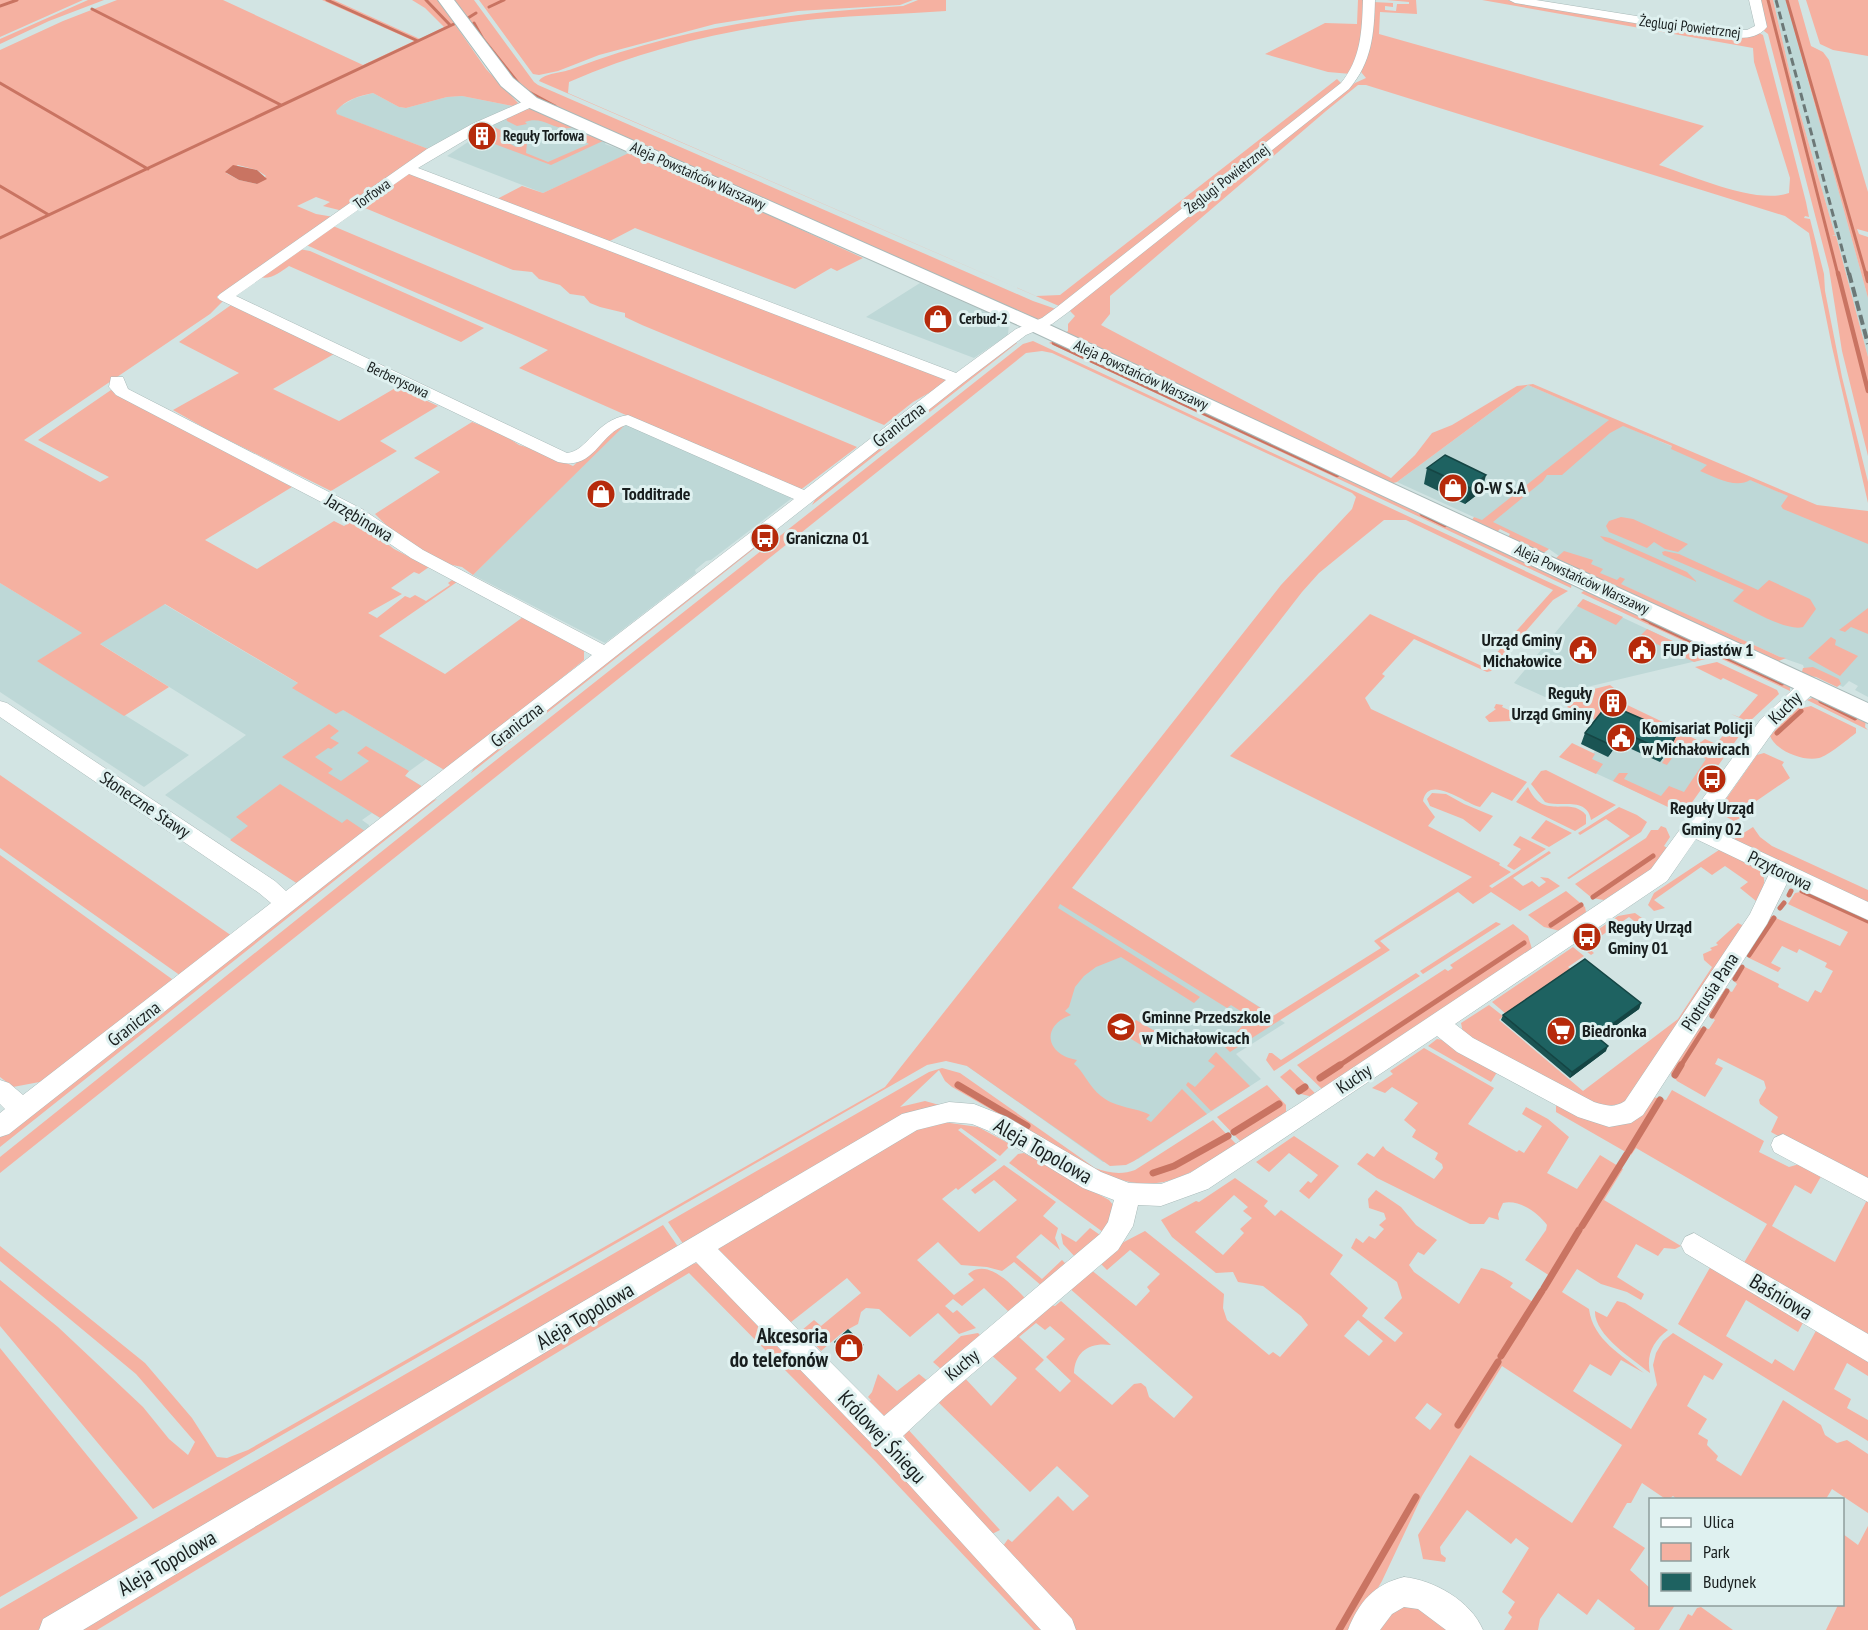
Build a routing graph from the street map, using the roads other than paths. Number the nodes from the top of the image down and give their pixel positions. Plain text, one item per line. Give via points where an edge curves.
1 (446, 0) edge
2 (1369, 0) edge
3 (1515, 0) edge
4 (1755, 0) edge
5 (531, 102) junction
6 (408, 169) junction
7 (229, 300) joint
8 (1036, 326) junction
9 (958, 379) junction
10 (117, 380) dead end
11 (807, 498) junction
12 (606, 654) junction
13 (1810, 686) junction
14 (0, 708) edge
15 (1868, 714) edge
16 (1693, 829) junction
17 (1781, 872) junction
18 (287, 905) junction
19 (1868, 912) edge
20 (1437, 1023) junction
21 (0, 1090) edge
22 (23, 1109) junction
23 (0, 1127) edge
24 (1783, 1145) dead end
25 (1868, 1191) edge
26 (1128, 1194) junction
27 (1694, 1245) dead end
28 (699, 1248) junction
29 (1868, 1349) edge
30 (883, 1435) junction
31 (54, 1630) edge
32 (1061, 1630) edge
33 (1363, 1630) edge
34 (1468, 1630) edge

1 - 5 street, Aleja Powstańców Warszawy via 501,76
2 - 8 street, Żeglugi Powietrznej via 1364,55 1345,86 1062,310
3 - 4 street, Żeglugi Powietrznej via 1738,35 1757,31 1761,24
5 - 6 street, Torfowa via 477,127
5 - 8 street, Aleja Powstańców Warszawy
6 - 7 street, Torfowa via 225,296
6 - 9 street
7 - 11 street, Berberysowa via 569,459 579,456 618,420 629,420
8 - 9 street, Graniczna via 1021,332
8 - 13 street, Aleja Powstańców Warszawy
9 - 11 street, Graniczna
10 - 12 street, Jarzębinowa via 122,392 356,513 417,554
11 - 12 street, Graniczna
12 - 18 street, Graniczna
13 - 15 street, Aleja Powstańców Warszawy
13 - 16 street, Kuchy via 1767,724
14 - 18 street, Słoneczne Stawy via 267,887
16 - 17 street, Przytorowa
16 - 20 street, Kuchy via 1659,875
17 - 19 street, Przytorowa
17 - 20 street, Piotrusia Pana via 1759,918 1634,1108 1617,1117 1594,1113 1466,1045
18 - 22 street, Graniczna
20 - 26 street, Kuchy via 1206,1176 1167,1193
21 - 22 street
22 - 23 street, Graniczna
24 - 25 street
26 - 28 street, Aleja Topolowa via 1092,1180 986,1118 962,1112 940,1113 911,1121
26 - 30 street, Kuchy via 1120,1226 1109,1242
27 - 29 street, Baśniowa
28 - 30 street, Królowej Śniegu
28 - 31 street, Aleja Topolowa
30 - 32 street, Królowej Śniegu
33 - 34 street via 1382,1602 1405,1593 1428,1596

